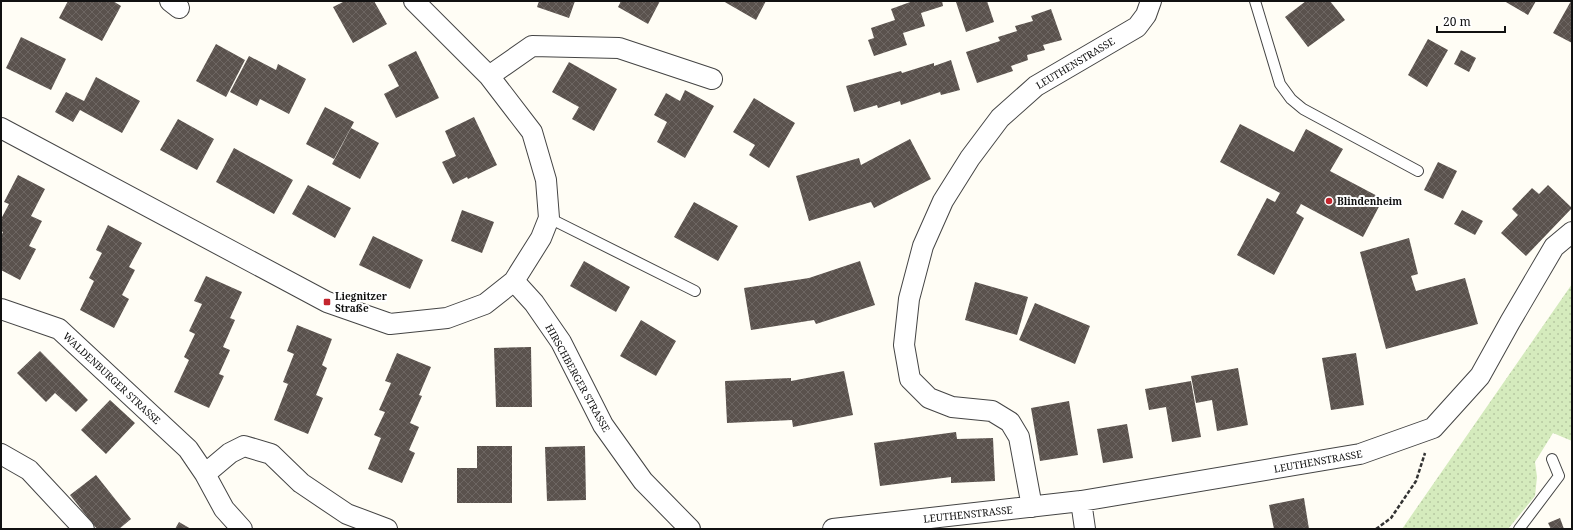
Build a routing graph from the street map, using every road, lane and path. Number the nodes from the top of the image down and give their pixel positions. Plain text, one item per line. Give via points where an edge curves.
1 (414, 1) edge
2 (1151, 1) edge
3 (1255, 1) edge
4 (489, 76) junction
5 (712, 80) dead end
6 (1, 128) edge
7 (1418, 171) dead end
8 (549, 218) junction
9 (1572, 232) edge
10 (514, 281) junction
11 (695, 291) dead end
12 (1, 309) edge
13 (1433, 428) junction
14 (1, 454) edge
15 (1552, 459) dead end
16 (205, 474) junction
17 (1081, 501) junction
18 (1032, 507) junction
19 (84, 529) edge
20 (242, 529) edge
21 (387, 529) edge
22 (690, 529) edge
23 (833, 529) edge
24 (1085, 529) edge
25 (1376, 529) edge
26 (1519, 529) edge

1 - 4 street
2 - 18 street, LEUTHENSTRASSE via 1146,15 1137,27 1036,86 1000,118 970,158 943,201 923,246 909,299 904,345 910,379 929,398 952,407 992,411 1010,422 1019,437
3 - 7 lane via 1280,84 1291,99 1302,109
4 - 5 street via 532,46 619,48
4 - 8 street via 532,132 546,180
6 - 10 street via 327,302 390,324 447,318 485,304
8 - 10 street via 541,238
8 - 11 lane
9 - 13 street, LEUTHENSTRASSE via 1554,247 1480,376
10 - 22 street, HIRSCHBERGER STRASSE via 534,303 561,342 603,425 643,481
12 - 16 street, WALDENBURGER STRASSE via 59,329 188,449
13 - 17 street, LEUTHENSTRASSE via 1360,454
13 - 25 path via 1416,481 1391,518
14 - 19 street via 29,470
15 - 26 lane via 1559,476
16 - 20 street via 224,509
16 - 21 street via 230,453 244,446 271,454 301,483 347,514
17 - 18 street, LEUTHENSTRASSE
17 - 24 street
18 - 23 street, LEUTHENSTRASSE

